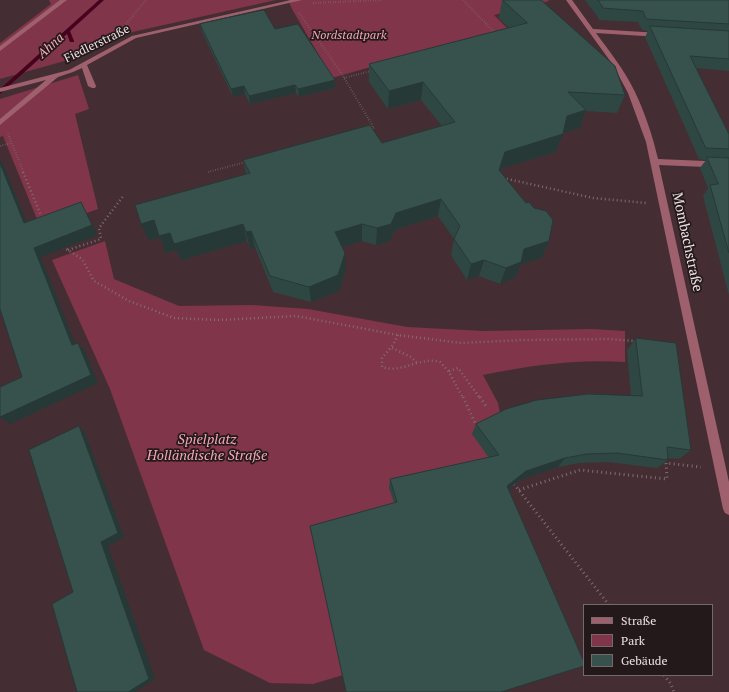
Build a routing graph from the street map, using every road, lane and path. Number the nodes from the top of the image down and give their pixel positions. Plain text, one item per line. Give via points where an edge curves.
1 (64, 0) edge
2 (146, 0) edge
3 (296, 0) edge
4 (463, 0) edge
5 (569, 0) edge
6 (128, 21) dead end
7 (590, 31) junction
8 (666, 35) edge
9 (493, 38) edge
10 (0, 49) edge
11 (84, 65) junction
12 (374, 70) edge
13 (57, 74) junction
14 (344, 78) junction
15 (92, 86) dead end
16 (0, 90) edge
17 (14, 111) junction
18 (0, 123) edge
19 (366, 130) edge
20 (12, 143) junction
21 (0, 146) edge
22 (253, 160) edge
23 (655, 162) junction
24 (729, 165) edge
25 (208, 172) dead end
26 (498, 177) edge
27 (124, 195) dead end
28 (664, 205) junction
29 (45, 224) edge
30 (62, 246) edge
31 (68, 250) junction
32 (398, 335) junction
33 (640, 342) edge
34 (392, 348) junction
35 (417, 363) junction
36 (449, 371) junction
37 (486, 406) dead end
38 (478, 430) edge
39 (678, 465) edge
40 (514, 484) edge
41 (518, 490) junction
42 (729, 508) edge
43 (608, 604) edge
44 (665, 676) edge
45 (674, 692) edge

1 - 10 street
2 - 6 path
3 - 11 street, Fiedlerstraße via 134,37
3 - 14 path via 300,16
4 - 9 path via 500,36
5 - 7 street, Mombachstraße
7 - 8 street
7 - 23 street, Mombachstraße via 616,65 632,93
11 - 13 street, Fiedlerstraße
11 - 15 street
12 - 14 path
13 - 16 street, Fiedlerstraße
13 - 17 street
14 - 19 path via 374,128
17 - 18 street
17 - 20 path via 7,132
20 - 21 path
20 - 29 path
22 - 25 path
23 - 24 street
23 - 28 street, Mombachstraße
26 - 28 path via 593,198
27 - 31 path via 99,228 101,239
28 - 42 street, Mombachstraße
30 - 31 path
31 - 32 path via 82,259 94,281 129,301 174,318 219,320 296,316
32 - 33 path via 461,343 608,339
32 - 34 path via 397,342
34 - 35 path via 412,357
34 - 35 path via 382,355 382,367 392,369
35 - 36 path via 440,362
36 - 37 path via 458,368
36 - 38 path
39 - 41 path via 666,463 668,479 580,470
40 - 41 path
41 - 43 path
44 - 45 path

